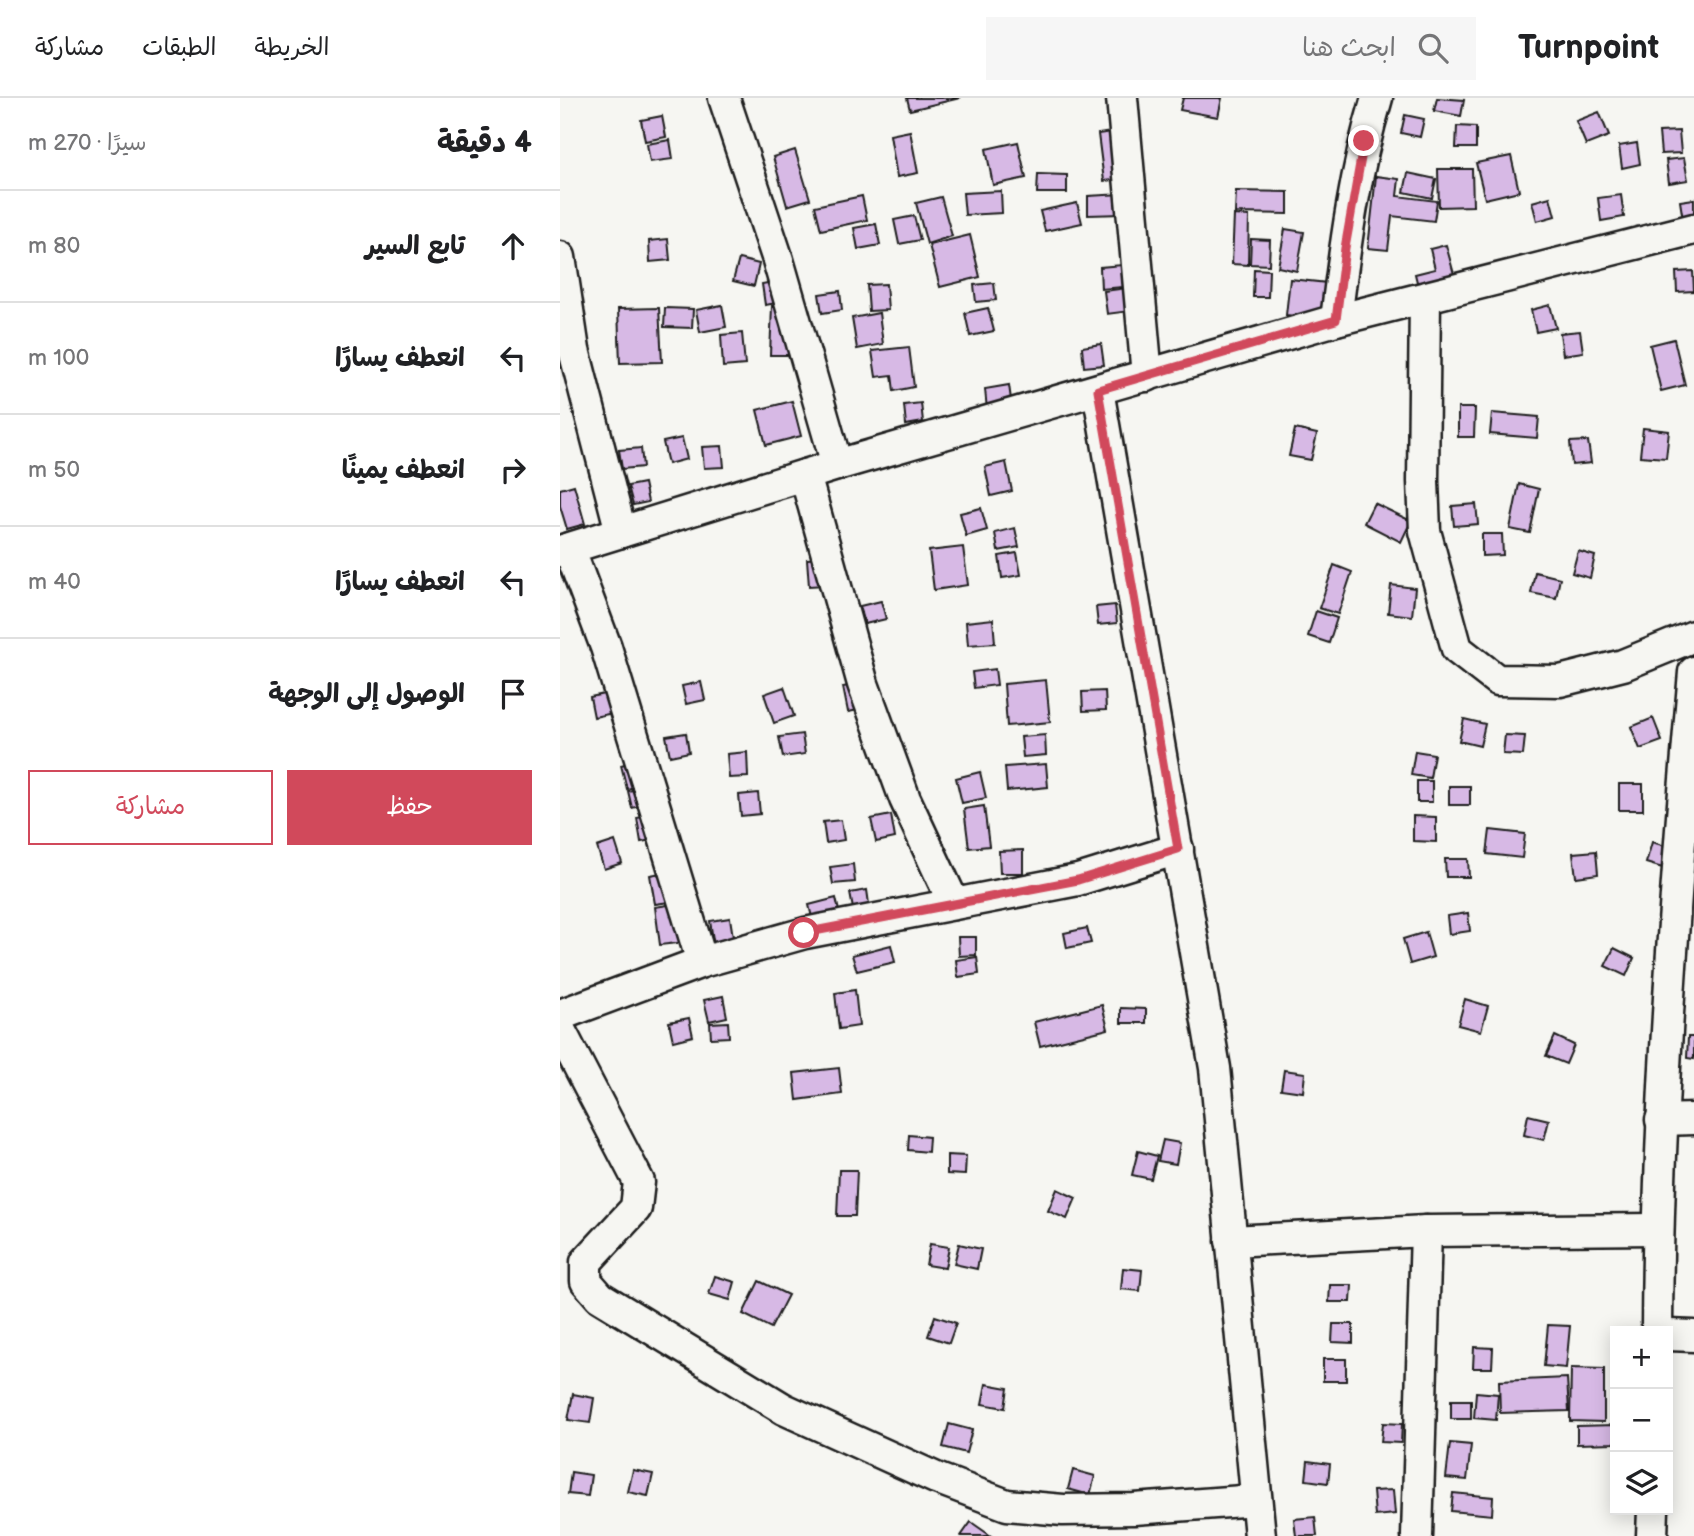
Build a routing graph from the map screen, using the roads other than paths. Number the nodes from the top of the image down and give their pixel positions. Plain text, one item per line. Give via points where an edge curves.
1 (724, 98) edge
2 (1122, 98) edge
3 (1377, 98) edge
4 (1694, 229) edge
5 (560, 257) edge
6 (1425, 298) junction
7 (1336, 320) junction
8 (1147, 376) junction
9 (1098, 390) junction
10 (837, 465) junction
11 (806, 475) junction
12 (621, 531) junction
13 (564, 549) edge
14 (1694, 636) edge
15 (1694, 672) edge
16 (1178, 849) junction
17 (954, 904) junction
18 (702, 962) junction
19 (560, 1014) edge
20 (560, 1030) edge
21 (1694, 1119) edge
22 (1661, 1120) junction
23 (1657, 1229) junction
24 (1426, 1231) junction
25 (1231, 1241) junction
26 (1657, 1326) edge
27 (1673, 1335) edge
28 (1694, 1336) edge
29 (1256, 1500) junction
30 (1653, 1515) edge
31 (1260, 1536) edge
32 (1417, 1536) edge
33 (1652, 1536) edge

1 - 10 street via 778,260
2 - 8 street
3 - 7 street via 1364,141
4 - 6 street
5 - 12 street via 575,350
6 - 7 street
6 - 14 street via 1425,530 1457,649 1497,680 1560,681 1623,666
7 - 8 street
8 - 9 street
9 - 10 street
9 - 16 street
10 - 11 street
11 - 12 street
11 - 17 street via 863,684 905,799
12 - 13 street
13 - 18 street via 606,647
15 - 22 street via 1677,852
16 - 17 street via 1078,880
16 - 25 street via 1216,1068
17 - 18 street via 804,933
18 - 19 street
20 - 29 street via 639,1182 636,1208 586,1262 586,1281 600,1297 784,1409 1007,1505 1134,1510
21 - 22 street
22 - 23 street
23 - 24 street
23 - 26 street
24 - 25 street
24 - 32 street
25 - 29 street
27 - 28 street
29 - 31 street
30 - 33 street

